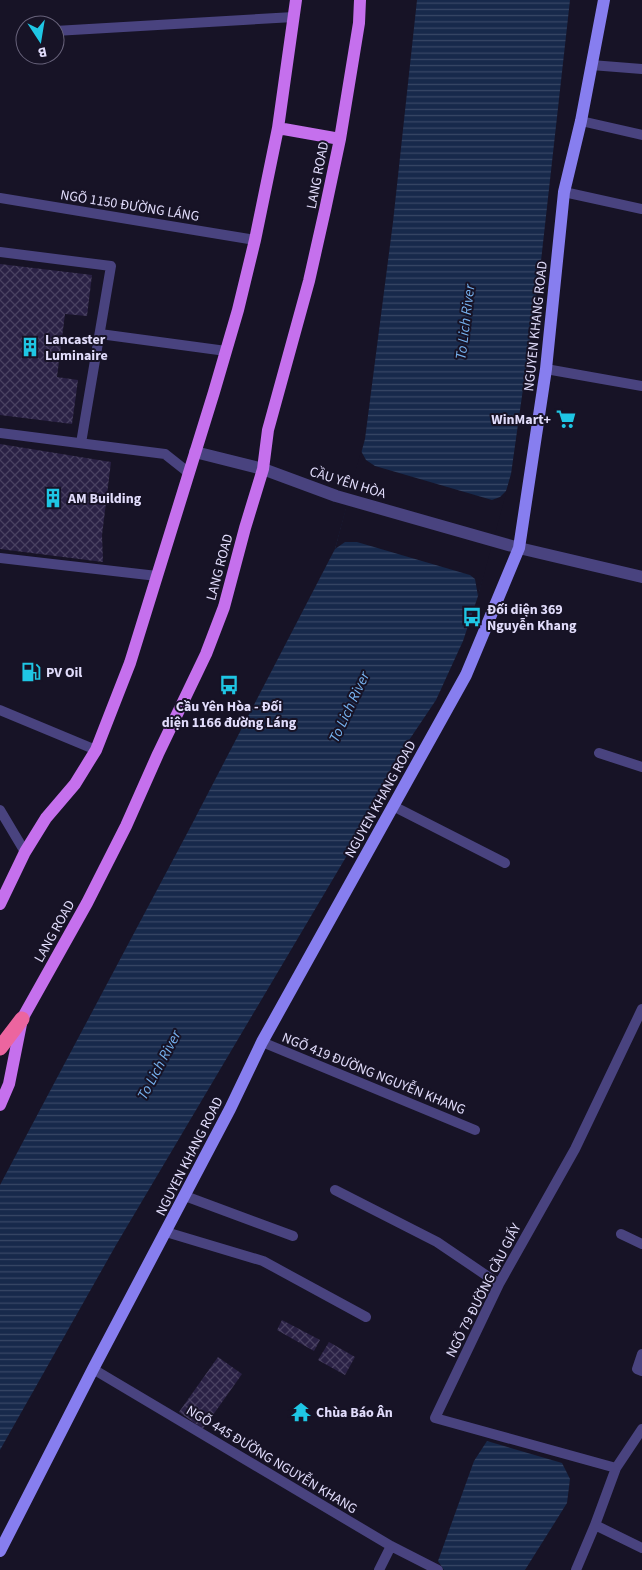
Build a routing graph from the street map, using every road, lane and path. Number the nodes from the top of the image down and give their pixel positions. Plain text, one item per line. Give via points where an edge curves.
1 (296, 0) edge
2 (360, 0) edge
3 (604, 0) edge
4 (294, 17) junction
5 (65, 30) edge
6 (591, 64) junction
7 (642, 69) edge
8 (580, 121) junction
9 (278, 128) junction
10 (642, 135) edge
11 (340, 139) junction
12 (564, 192) junction
13 (0, 198) edge
14 (642, 209) edge
15 (255, 240) junction
16 (0, 252) edge
17 (100, 334) junction
18 (226, 351) junction
19 (546, 369) junction
20 (642, 386) edge
21 (0, 433) edge
22 (81, 443) junction
23 (195, 452) junction
24 (263, 469) junction
25 (189, 473) junction
26 (520, 548) junction
27 (0, 558) edge
28 (156, 576) junction
29 (642, 576) edge
30 (0, 710) edge
31 (96, 750) junction
32 (599, 753) dead end
33 (642, 767) edge
34 (393, 806) junction
35 (0, 810) edge
36 (25, 852) junction
37 (505, 863) dead end
38 (0, 904) edge
39 (642, 1009) edge
40 (22, 1018) junction
41 (262, 1042) junction
42 (0, 1048) edge
43 (0, 1105) edge
44 (475, 1130) dead end
45 (335, 1190) dead end
46 (185, 1196) junction
47 (166, 1232) junction
48 (621, 1234) dead end
49 (293, 1236) dead end
50 (642, 1244) edge
51 (499, 1284) junction
52 (366, 1317) dead end
53 (642, 1354) edge
54 (93, 1369) junction
55 (642, 1371) edge
56 (642, 1429) edge
57 (616, 1468) junction
58 (595, 1525) junction
59 (391, 1546) junction
60 (642, 1548) edge
61 (0, 1551) edge
62 (379, 1570) edge
63 (438, 1570) edge
64 (576, 1570) edge

1 - 4 main road
2 - 11 main road, LANG ROAD
3 - 6 main road, NGUYEN KHANG ROAD
4 - 5 lane
4 - 9 main road
6 - 7 lane
6 - 8 main road, NGUYEN KHANG ROAD
8 - 10 lane
8 - 12 main road, NGUYEN KHANG ROAD
9 - 11 main road
9 - 15 main road
11 - 24 main road, LANG ROAD via 309,281 268,430
12 - 14 lane
12 - 19 main road, NGUYEN KHANG ROAD
13 - 15 lane, NGÕ 1150 ĐƯỜNG LÁNG
15 - 18 main road
16 - 17 lane via 111,266
17 - 18 lane
17 - 22 lane
18 - 23 main road
19 - 20 lane
19 - 26 main road, NGUYEN KHANG ROAD
21 - 22 lane
22 - 25 lane via 165,454
23 - 24 street, CẦU YÊN HÒA
23 - 25 main road
24 - 26 street, CẦU YÊN HÒA via 348,499
24 - 40 main road, LANG ROAD via 224,607 206,654 126,826
25 - 28 main road
26 - 29 street, CẦU YÊN HÒA
26 - 34 main road, NGUYEN KHANG ROAD via 466,675
27 - 28 lane
28 - 31 main road via 130,663
30 - 31 lane
31 - 36 main road
32 - 33 lane
34 - 37 lane
34 - 41 main road, NGUYEN KHANG ROAD
35 - 36 lane
36 - 38 main road
39 - 51 lane, NGÕ 79 ĐƯỜNG CẦU GIẤY via 575,1149
40 - 42 highway
40 - 43 main road, LANG ROAD via 9,1084
41 - 44 lane, NGÕ 419 ĐƯỜNG NGUYỄN KHANG
41 - 46 main road, NGUYEN KHANG ROAD
45 - 51 lane via 437,1242
46 - 47 main road, NGUYEN KHANG ROAD
46 - 49 lane
47 - 52 lane via 263,1261
47 - 54 main road, NGUYEN KHANG ROAD
48 - 50 lane
51 - 57 lane, NGÕ 79 ĐƯỜNG CẦU GIẤY via 436,1418
53 - 55 lane via 637,1369
54 - 59 lane, NGÕ 445 ĐƯỜNG NGUYỄN KHANG
54 - 61 main road, NGUYEN KHANG ROAD
56 - 57 lane
57 - 58 lane
58 - 60 lane
58 - 64 lane
59 - 62 lane
59 - 63 lane, NGÕ 445 ĐƯỜNG NGUYỄN KHANG

